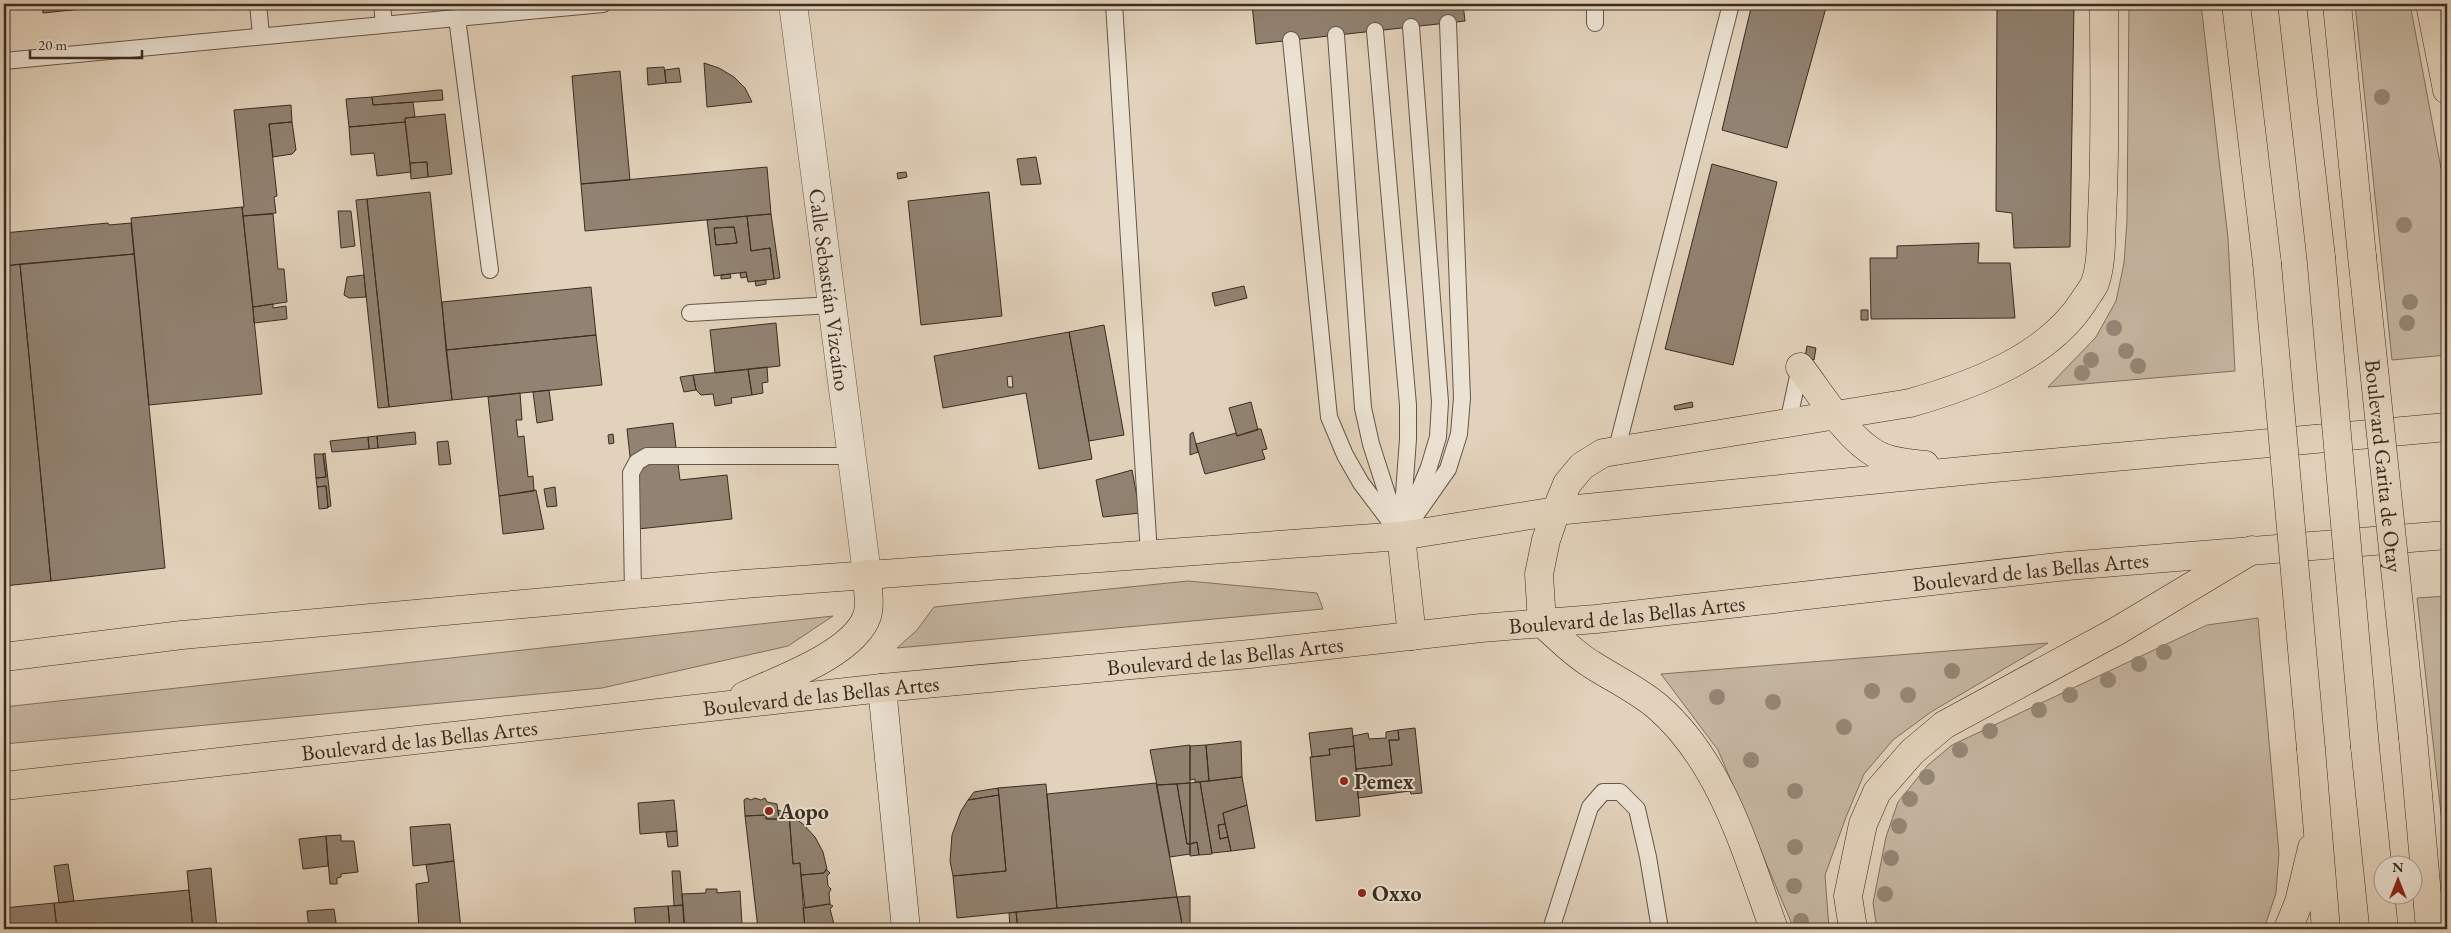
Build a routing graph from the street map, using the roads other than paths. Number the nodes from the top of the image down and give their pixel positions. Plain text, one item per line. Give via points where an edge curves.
1 (258, 4) edge
2 (382, 4) edge
3 (603, 4) edge
4 (793, 4) edge
5 (1114, 4) edge
6 (1594, 4) edge
7 (1731, 4) edge
8 (2104, 4) edge
9 (2236, 4) edge
10 (2292, 4) edge
11 (2338, 4) edge
12 (2430, 4) edge
13 (458, 18) junction
14 (1448, 23) dead end
15 (1595, 23) dead end
16 (384, 25) junction
17 (1411, 27) dead end
18 (1375, 31) dead end
19 (261, 35) junction
20 (1336, 35) dead end
21 (1291, 40) dead end
22 (4, 60) edge
23 (2447, 90) edge
24 (490, 270) dead end
25 (832, 305) junction
26 (690, 313) dead end
27 (1800, 367) joint
28 (1836, 415) junction
29 (1788, 423) junction
30 (2447, 427) edge
31 (1616, 452) junction
32 (853, 456) junction
33 (1984, 469) junction
34 (1556, 511) junction
35 (2447, 535) edge
36 (1400, 536) junction
37 (2252, 550) junction
38 (1149, 554) junction
39 (868, 574) junction
40 (633, 594) junction
41 (1542, 623) junction
42 (1412, 636) junction
43 (4, 657) edge
44 (882, 688) junction
45 (722, 706) junction
46 (4, 786) edge
47 (2318, 827) junction
48 (906, 929) edge
49 (1550, 929) edge
50 (1660, 929) edge
51 (1774, 929) edge
52 (1853, 929) edge
53 (2288, 929) edge
54 (2326, 929) edge
55 (2384, 929) edge
56 (2430, 929) edge

1 - 19 lane
2 - 16 lane
3 - 13 lane
4 - 25 street, Calle Sebastián Vizcaíno
5 - 38 lane
6 - 15 lane
7 - 31 lane
8 - 28 main road via 2104,179 2100,248 2095,283 2076,313 2041,346 1951,391 1910,403
9 - 47 main road, bridge via 2267,263
10 - 55 main road, bridge via 2321,257
11 - 56 main road, Boulevard Garita de Otay, bridge
12 - 23 main road
13 - 16 lane
13 - 24 lane
14 - 36 lane via 1462,398 1459,434 1448,469
16 - 19 lane
17 - 36 lane via 1440,402 1438,437
18 - 36 lane via 1408,405
19 - 22 lane
20 - 36 lane via 1363,408
21 - 36 lane via 1330,417 1345,456
25 - 26 lane
25 - 32 street, Calle Sebastián Vizcaíno
27 - 28 main road
27 - 29 lane
28 - 29 main road
28 - 33 main road via 1862,444 1877,454 1897,461
29 - 31 main road
30 - 33 main road
31 - 34 main road via 1603,453 1582,466 1566,484
32 - 39 street, Calle Sebastián Vizcaíno
32 - 40 lane via 647,456 637,462 631,473
33 - 34 main road
34 - 36 main road
34 - 41 main road via 1539,574
35 - 37 main road, Boulevard de las Bellas Artes
36 - 38 main road
36 - 42 main road
37 - 41 main road, Boulevard de las Bellas Artes via 2067,566
37 - 52 main road via 2117,631 1944,725 1912,752 1877,792 1863,824 1848,896
38 - 39 main road
39 - 40 main road
39 - 45 main road via 868,615 857,634 816,663
40 - 43 main road via 182,634
41 - 42 main road, Boulevard de las Bellas Artes
41 - 51 main road via 1591,664 1625,682 1658,707 1700,754 1744,847
42 - 44 main road, Boulevard de las Bellas Artes
44 - 45 main road, Boulevard de las Bellas Artes
44 - 48 street
45 - 46 main road, Boulevard de las Bellas Artes
47 - 53 main road
47 - 54 main road
49 - 50 lane via 1590,807 1603,792 1620,792 1636,809

